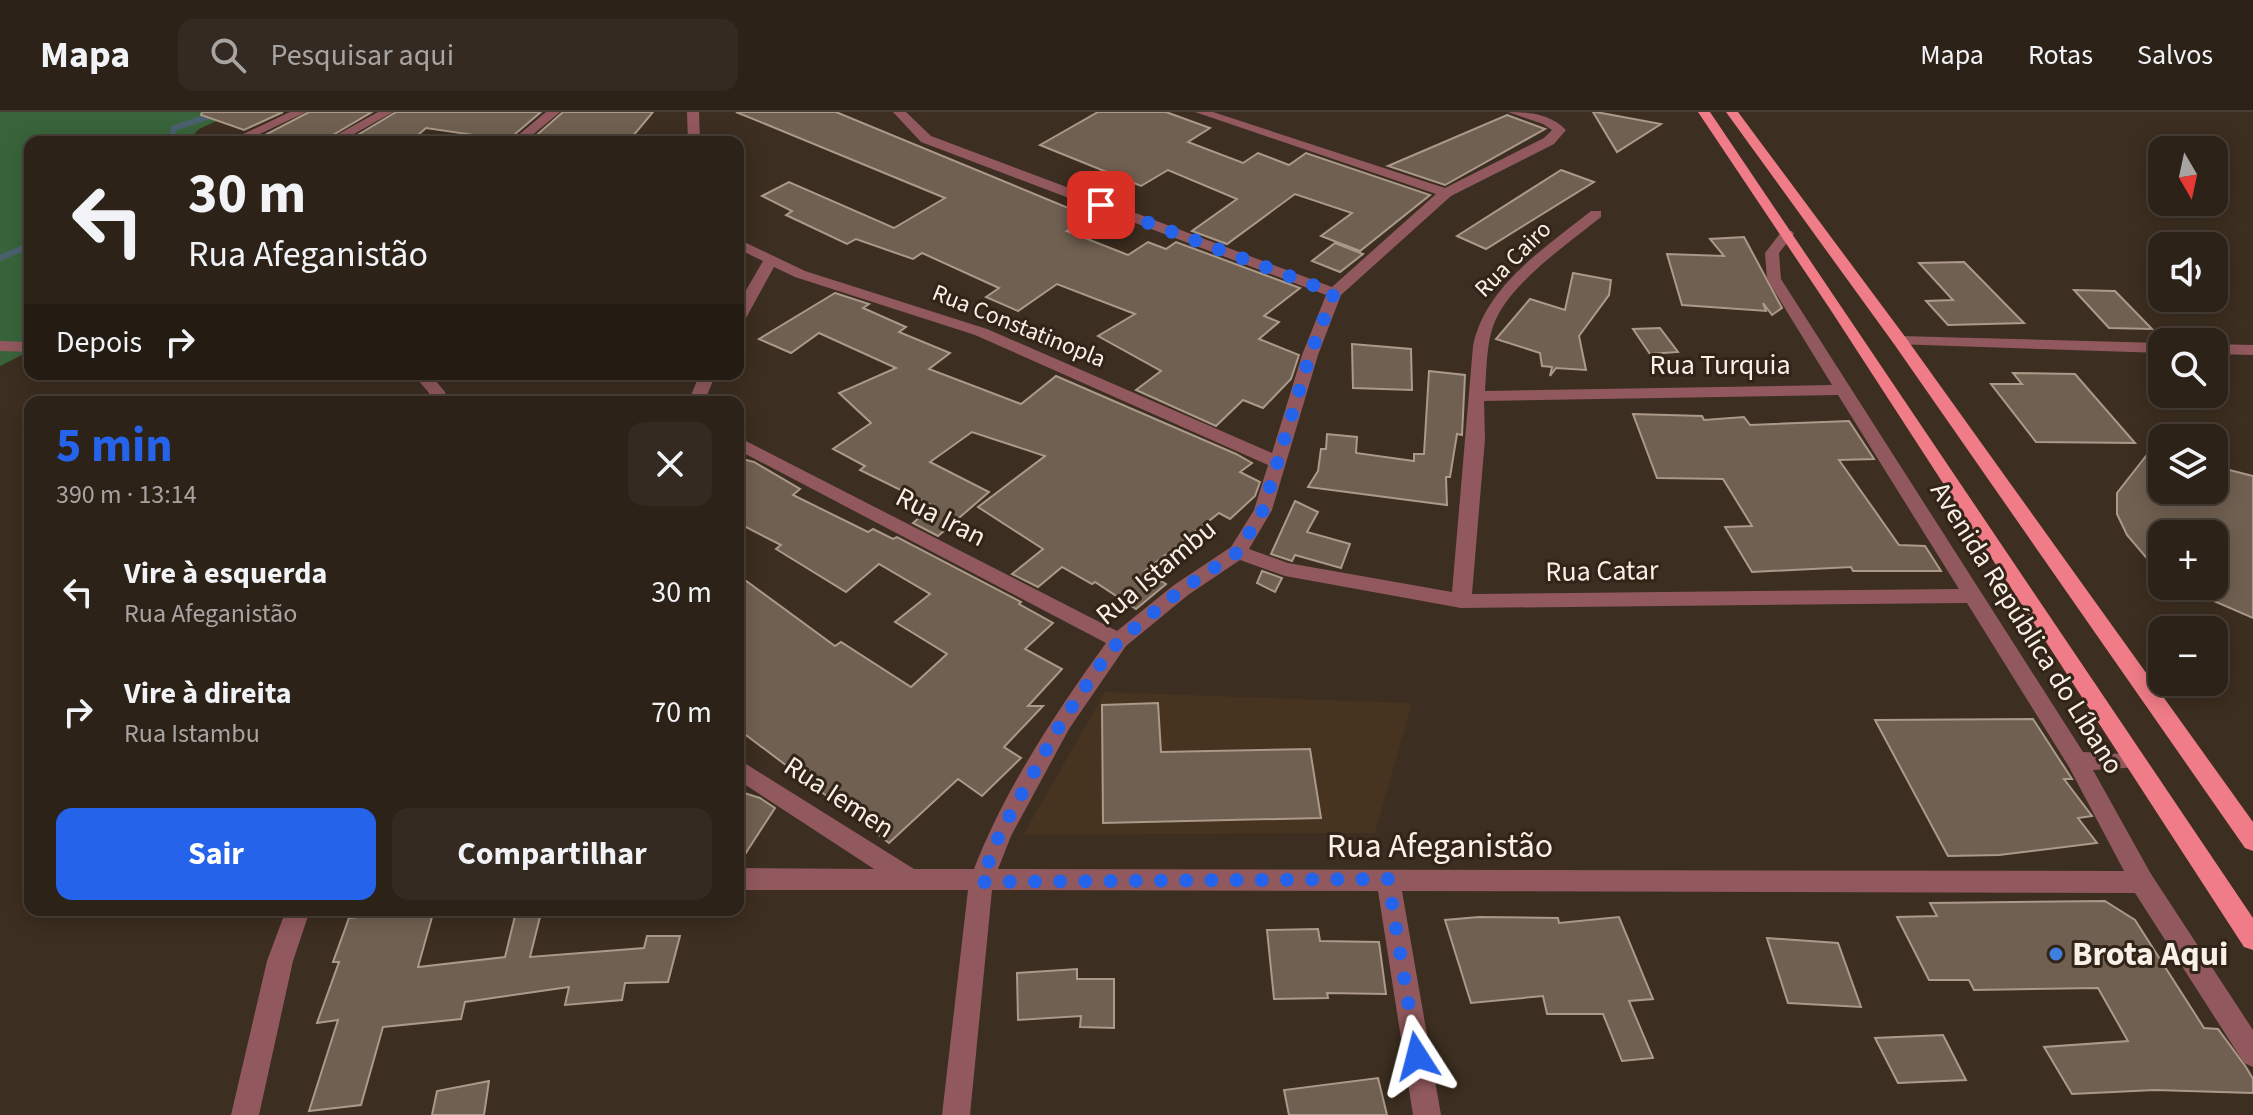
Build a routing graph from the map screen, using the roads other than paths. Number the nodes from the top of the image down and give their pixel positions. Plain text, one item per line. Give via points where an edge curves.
1 (300, 112) edge
2 (387, 112) edge
3 (554, 112) edge
4 (693, 112) edge
5 (899, 112) edge
6 (1201, 112) edge
7 (1514, 112) edge
8 (1704, 112) edge
9 (1732, 112) edge
10 (246, 136) edge
11 (341, 136) edge
12 (524, 136) edge
13 (694, 136) edge
14 (1446, 193) junction
15 (1596, 214) dead end
16 (1787, 234) junction
17 (744, 246) edge
18 (770, 261) junction
19 (1334, 293) junction
20 (744, 307) edge
21 (1900, 341) junction
22 (0, 346) edge
23 (24, 347) edge
24 (2148, 348) edge
25 (2228, 349) edge
26 (2253, 350) edge
27 (426, 380) edge
28 (1844, 390) junction
29 (438, 396) edge
30 (1476, 396) junction
31 (744, 446) edge
32 (1279, 463) junction
33 (1238, 552) junction
34 (1972, 596) junction
35 (1461, 601) junction
36 (1119, 641) junction
37 (2077, 761) junction
38 (2132, 761) junction
39 (744, 772) edge
40 (2253, 841) edge
41 (907, 877) junction
42 (744, 879) edge
43 (1388, 879) junction
44 (981, 882) junction
45 (2142, 882) junction
46 (296, 916) edge
47 (2253, 939) edge
48 (2253, 1054) edge
49 (245, 1115) edge
50 (956, 1115) edge
51 (1427, 1115) edge

1 - 10 street
2 - 11 street
3 - 12 street
4 - 13 street
5 - 19 street via 926,139
6 - 14 street
7 - 14 street, Rua Istambu via 1560,130 1549,141
8 - 16 main road, Avenida República do Líbano
9 - 21 main road, Avenida República do Líbano
14 - 19 street, Rua Istambu
15 - 30 street, Rua Cairo via 1538,261 1490,314
16 - 28 street, Avenida República do Líbano via 1772,253 1774,279
16 - 38 main road, Avenida República do Líbano
17 - 18 street, Rua Constatinopla
18 - 20 street
18 - 32 street, Rua Constatinopla via 981,332
19 - 32 street, Rua Istambu
21 - 24 street
21 - 40 main road, Avenida República do Líbano
22 - 23 street
25 - 26 street
27 - 29 street
28 - 30 street, Rua Turquia
28 - 34 street, Avenida República do Líbano
30 - 35 street, Rua Cairo
31 - 36 street, Rua Iran
32 - 33 street, Rua Istambu via 1263,510
33 - 35 street, Rua Catar via 1285,569
33 - 36 street, Rua Istambu
34 - 35 street, Rua Catar
34 - 37 street, Avenida República do Líbano
36 - 44 street, Rua Istambu via 1061,723 1000,833
37 - 38 street
37 - 45 street, Avenida República do Líbano
38 - 47 main road, Avenida República do Líbano
39 - 41 street, Rua Iemen
41 - 42 street, Rua Afeganistão
41 - 44 street, Rua Afeganistão
43 - 44 street, Rua Afeganistão
43 - 45 street, Rua Afeganistão
43 - 51 street
44 - 50 street, Rua Istambu
45 - 48 street, Avenida República do Líbano
46 - 49 street via 280,961

